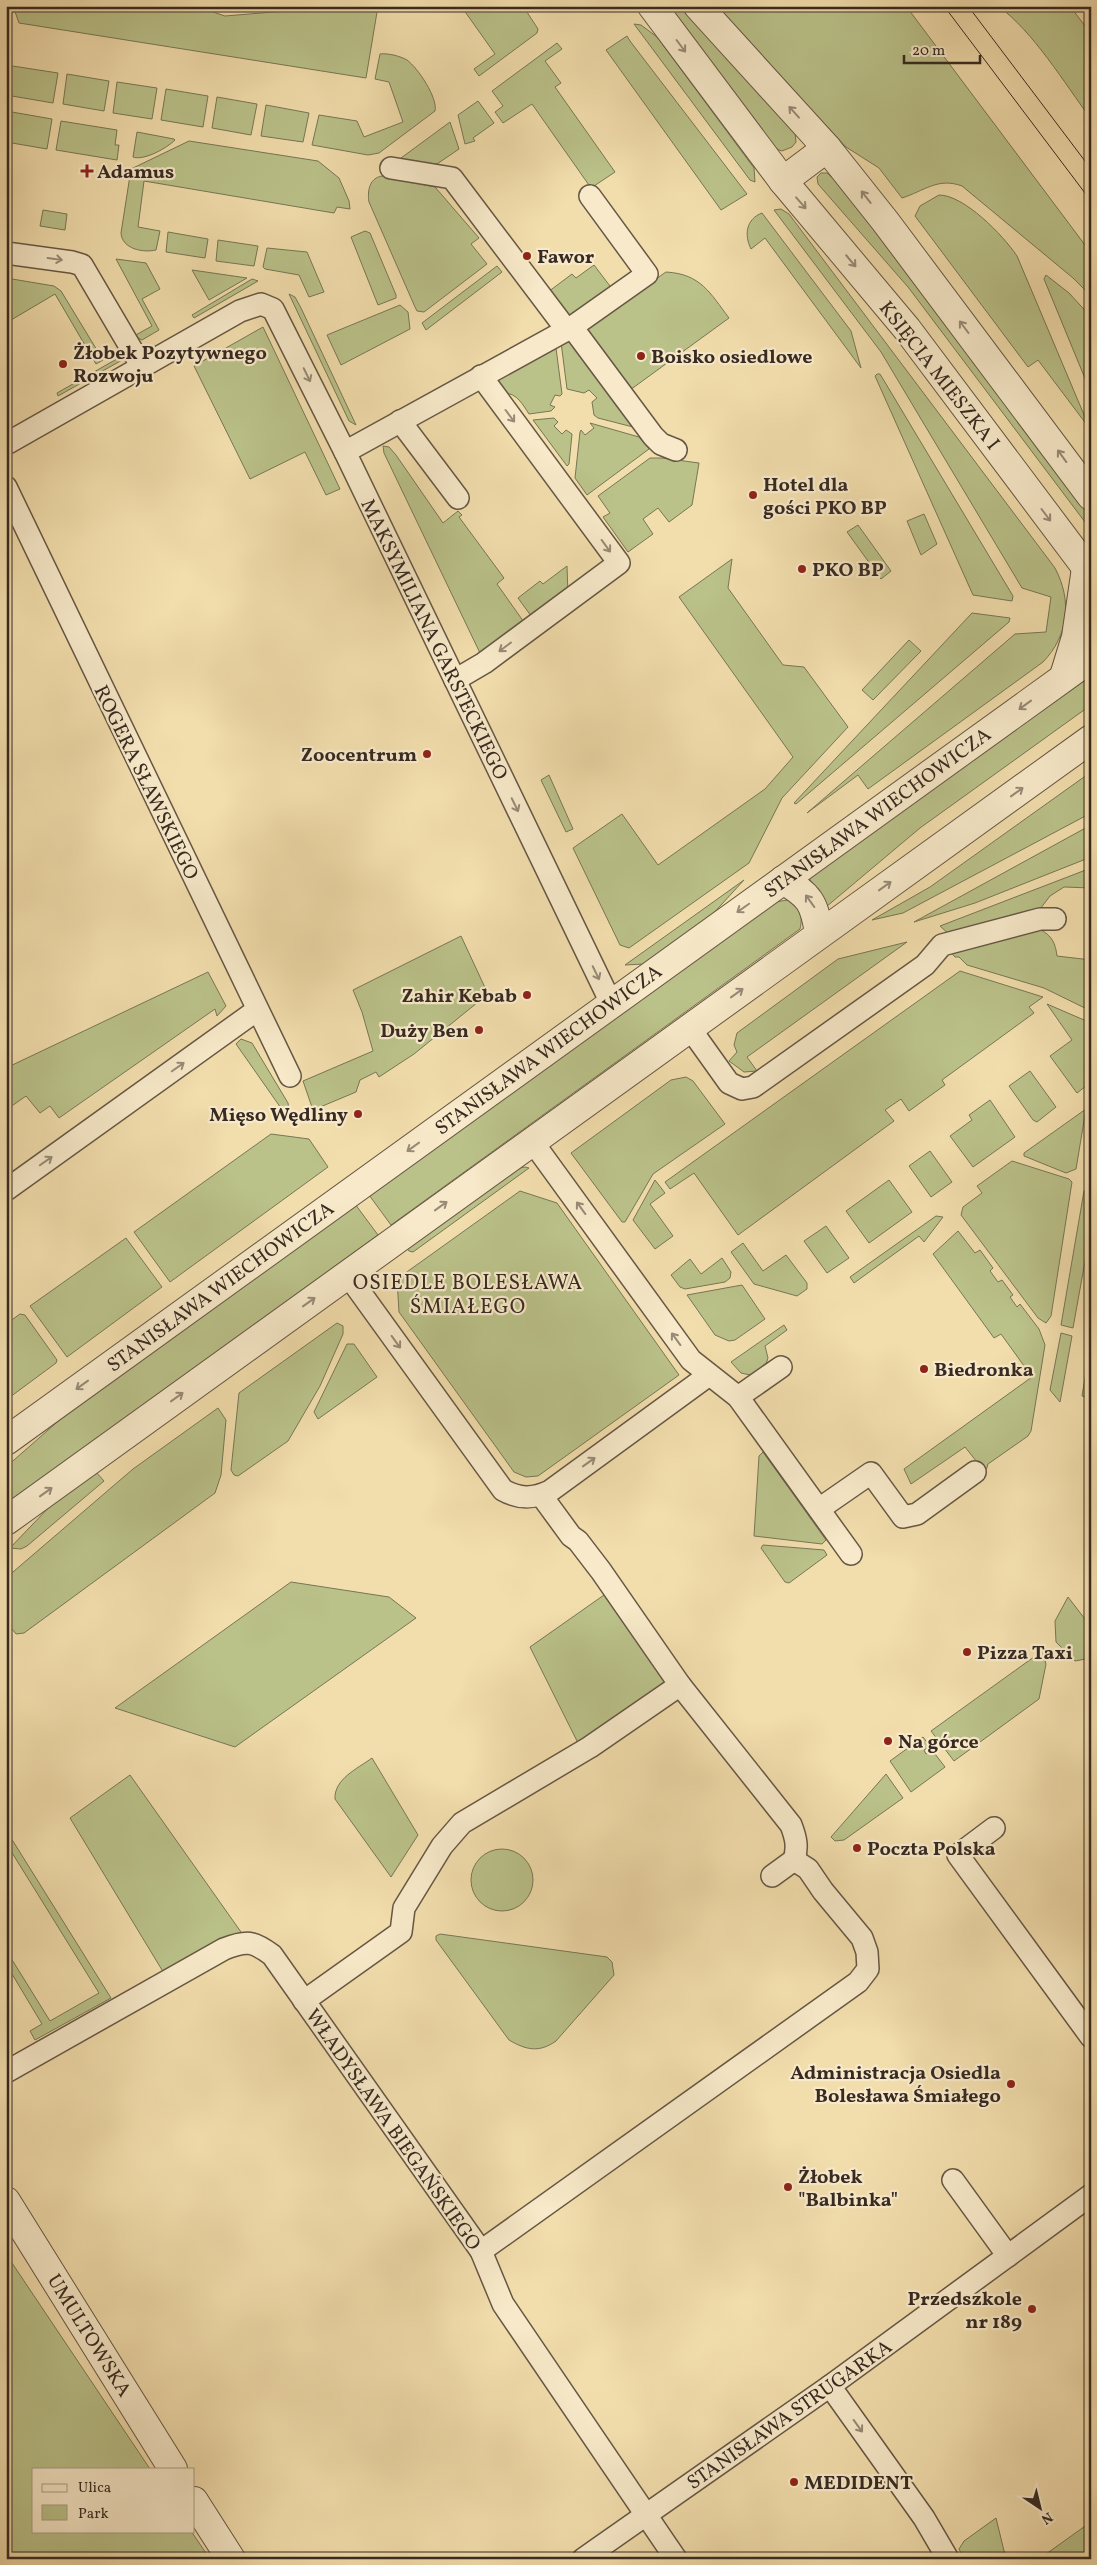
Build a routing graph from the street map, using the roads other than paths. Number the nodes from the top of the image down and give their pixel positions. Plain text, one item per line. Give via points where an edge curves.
1 (652, 6) edge
2 (698, 6) edge
3 (827, 148) junction
4 (391, 168) dead end
5 (783, 181) junction
6 (590, 196) dead end
7 (6, 253) edge
8 (569, 328) junction
9 (142, 367) junction
10 (480, 376) junction
11 (400, 421) junction
12 (6, 444) edge
13 (676, 450) dead end
14 (345, 452) junction
15 (6, 487) edge
16 (1091, 496) edge
17 (458, 498) dead end
18 (1089, 571) edge
19 (1091, 658) edge
20 (1064, 676) junction
21 (455, 680) junction
22 (1091, 739) edge
23 (1091, 751) edge
24 (1062, 760) junction
25 (783, 880) junction
26 (1055, 919) dead end
27 (820, 933) junction
28 (611, 1003) junction
29 (257, 1010) junction
30 (689, 1027) junction
31 (290, 1076) dead end
32 (532, 1141) junction
33 (6, 1190) edge
34 (348, 1274) junction
35 (781, 1366) dead end
36 (709, 1375) junction
37 (738, 1397) junction
38 (6, 1440) edge
39 (975, 1472) dead end
40 (541, 1495) junction
41 (819, 1510) junction
42 (6, 1521) edge
43 (851, 1554) dead end
44 (680, 1685) junction
45 (994, 1828) dead end
46 (794, 1860) junction
47 (772, 1876) dead end
48 (304, 2002) junction
49 (1091, 2037) edge
50 (6, 2072) edge
51 (953, 2180) dead end
52 (1091, 2195) edge
53 (6, 2201) edge
54 (481, 2251) junction
55 (1008, 2256) junction
56 (830, 2386) junction
57 (172, 2468) edge
58 (195, 2503) edge
59 (648, 2514) junction
60 (231, 2559) edge
61 (583, 2559) edge
62 (676, 2559) edge
63 (948, 2559) edge

1 -> 5 street, KSIĘCIA MIESZKA I
3 -> 2 street
3 - 5 street
16 -> 3 street
4 - 8 street via 452,178
5 -> 18 street, KSIĘCIA MIESZKA I via 907,329
6 - 8 street via 647,274
7 -> 9 street via 82,265
8 - 10 street
8 - 13 street via 653,436 661,444
9 - 12 street, MAKSYMILIANA GARSTECKIEGO
9 -> 14 street, MAKSYMILIANA GARSTECKIEGO via 240,311 261,304 273,308
10 - 11 street
10 -> 21 street via 619,563 484,663
11 - 14 street
11 - 17 street
14 - 21 street, MAKSYMILIANA GARSTECKIEGO
15 - 29 street, ROGERA SŁAWSKIEGO
18 - 20 street via 1076,637
19 - 20 street, STANISŁAWA WIECHOWICZA
20 -> 25 street, STANISŁAWA WIECHOWICZA
21 -> 28 street, MAKSYMILIANA GARSTECKIEGO
22 - 24 street
23 - 24 street
27 -> 24 street
27 -> 25 street via 810,900
25 -> 28 street, STANISŁAWA WIECHOWICZA
26 - 30 street via 1040,919 942,945 925,965 753,1087 742,1089 729,1083
30 -> 27 street
28 -> 38 street, STANISŁAWA WIECHOWICZA
29 - 31 street, ROGERA SŁAWSKIEGO
33 -> 29 street
30 - 32 street
34 -> 32 street
36 -> 32 street via 691,1360
34 -> 40 street via 502,1490 524,1497
42 -> 34 street
35 - 37 street
36 - 37 street
40 -> 36 street
37 - 41 street
39 - 41 street via 917,1514 903,1517 871,1473
40 - 44 street via 602,1571
41 - 43 street
44 - 46 street via 791,1825 796,1837
44 - 48 street via 590,1747 462,1823 442,1846 404,1908 401,1932
45 - 49 street via 958,1855
46 - 47 street
46 - 54 street via 808,1869 822,1891 862,1938 868,1968 858,1982
48 - 50 street, WŁADYSŁAWA BIEGAŃSKIEGO via 272,1955 259,1945 243,1942 224,1949
48 - 54 street, WŁADYSŁAWA BIEGAŃSKIEGO
51 - 55 street
52 - 55 street, STANISŁAWA STRUGARKA
53 - 57 street, UMULTOWSKA
54 - 59 street, WŁADYSŁAWA BIEGAŃSKIEGO via 503,2304
55 - 56 street, STANISŁAWA STRUGARKA
56 - 59 street, STANISŁAWA STRUGARKA
56 -> 63 street via 924,2518
58 - 60 street
59 - 61 street, STANISŁAWA STRUGARKA
59 - 62 street, WŁADYSŁAWA BIEGAŃSKIEGO

